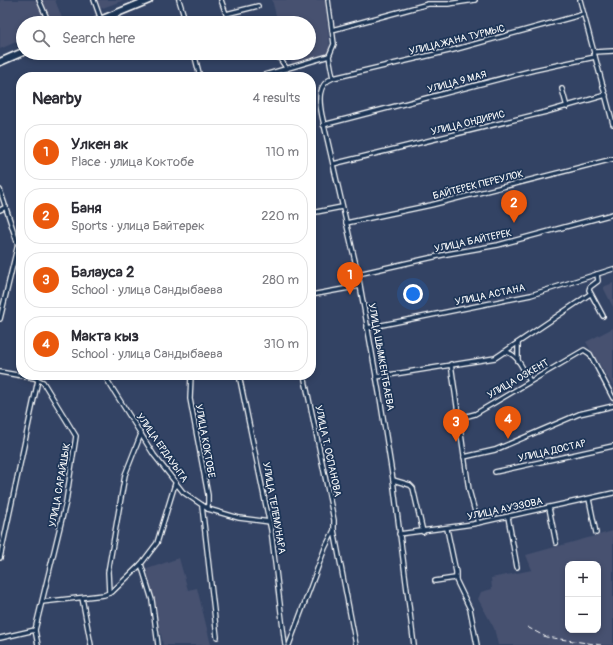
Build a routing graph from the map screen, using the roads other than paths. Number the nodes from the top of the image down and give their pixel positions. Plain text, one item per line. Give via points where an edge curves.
1 (39, 0) edge
2 (94, 0) edge
3 (148, 0) edge
4 (179, 0) edge
5 (221, 0) edge
6 (425, 0) edge
7 (475, 0) edge
8 (580, 0) edge
9 (329, 1) edge
10 (433, 1) edge
11 (258, 6) dead end
12 (421, 6) junction
13 (584, 14) junction
14 (46, 16) edge
15 (100, 16) edge
16 (110, 16) edge
17 (184, 16) edge
18 (332, 30) junction
19 (613, 51) edge
20 (594, 52) junction
21 (16, 55) edge
22 (329, 56) junction
23 (595, 57) junction
24 (196, 60) edge
25 (281, 60) edge
26 (0, 62) edge
27 (287, 69) junction
28 (199, 72) edge
29 (276, 72) edge
30 (333, 78) junction
31 (562, 89) dead end
32 (606, 96) junction
33 (567, 106) junction
34 (613, 124) edge
35 (323, 125) junction
36 (613, 159) edge
37 (333, 164) junction
38 (0, 190) edge
39 (342, 207) junction
40 (6, 208) junction
41 (0, 210) edge
42 (316, 212) edge
43 (613, 214) edge
44 (346, 223) junction
45 (16, 238) edge
46 (16, 252) edge
47 (613, 269) edge
48 (358, 274) junction
49 (597, 274) junction
50 (360, 286) junction
51 (316, 294) edge
52 (590, 294) junction
53 (603, 316) dead end
54 (0, 319) edge
55 (367, 328) junction
56 (518, 343) junction
57 (503, 352) junction
58 (518, 362) junction
59 (451, 364) junction
60 (0, 372) edge
61 (16, 375) edge
62 (376, 377) junction
63 (38, 380) joint
64 (107, 380) edge
65 (190, 380) edge
66 (240, 380) edge
67 (305, 380) edge
68 (530, 381) junction
69 (613, 398) edge
70 (613, 406) edge
71 (460, 418) junction
72 (141, 434) junction
73 (613, 446) edge
74 (464, 457) junction
75 (494, 472) dead end
76 (393, 480) junction
77 (175, 484) junction
78 (613, 493) edge
79 (589, 499) junction
80 (202, 506) junction
81 (549, 508) junction
82 (208, 509) junction
83 (508, 517) junction
84 (270, 522) junction
85 (478, 523) junction
86 (447, 529) junction
87 (334, 530) junction
88 (423, 532) junction
89 (596, 533) dead end
90 (399, 534) junction
91 (556, 543) dead end
92 (0, 558) edge
93 (141, 564) junction
94 (517, 567) dead end
95 (455, 578) junction
96 (435, 581) dead end
97 (109, 594) junction
98 (82, 598) junction
99 (42, 602) junction
100 (35, 630) junction
101 (217, 637) dead end
102 (0, 638) edge
103 (38, 645) edge
104 (91, 645) edge
105 (158, 645) edge
106 (285, 645) edge
107 (289, 645) edge
108 (356, 645) edge
109 (414, 645) edge
110 (477, 645) edge

1 - 14 street
2 - 15 street
3 - 16 highway
4 - 17 street
5 - 11 street via 226,14
6 - 12 street
7 - 10 street via 446,4
8 - 13 street
9 - 18 street
10 - 12 street
12 - 18 street
13 - 20 street
13 - 30 street, УЛИЦА ЖАНА ТУРМЫС via 465,47
18 - 22 street via 334,44
19 - 20 street
20 - 23 street
21 - 26 highway
22 - 27 street
22 - 30 street
23 - 32 street
23 - 35 street, УЛИЦА 9 МАЯ via 534,70
24 - 28 street
25 - 27 street
27 - 29 street
30 - 35 street, УЛИЦА ШЫМКЕНТБАЕВА via 327,81 321,91
31 - 33 street
32 - 33 street, УЛИЦА ОНДИРИС
32 - 34 street
33 - 37 street, УЛИЦА ОНДИРИС
35 - 37 street, УЛИЦА ШЫМКЕНТБАЕВА
36 - 44 street, БАЙТЕРЕК ПЕРЕУЛОК via 431,205
37 - 39 street, УЛИЦА ШЫМКЕНТБАЕВА
38 - 40 street
39 - 42 street
39 - 44 street, УЛИЦА ШЫМКЕНТБАЕВА
40 - 41 street
40 - 45 street
43 - 48 street, УЛИЦА БАЙТЕРЕК via 498,245
44 - 48 street, УЛИЦА ШЫМКЕНТБАЕВА
46 - 54 street
47 - 49 street, УЛИЦА АСТАНА
48 - 50 street, УЛИЦА ШЫМКЕНТБАЕВА
49 - 52 street via 598,281 589,288
49 - 55 street, УЛИЦА АСТАНА via 531,295
50 - 51 street
50 - 55 street, УЛИЦА ШЫМКЕНТБАЕВА
52 - 53 street
52 - 56 street
55 - 62 street, УЛИЦА ШЫМКЕНТБАЕВА
56 - 57 street
56 - 58 street
57 - 58 street via 510,353
57 - 59 street via 495,358
58 - 68 street
59 - 62 street
59 - 71 street
60 - 61 street
62 - 76 street, УЛИЦА ШЫМКЕНТБАЕВА
63 - 92 street
63 - 99 street, УЛИЦА САРАЙШЫК via 43,382 76,433 66,502
64 - 72 street, УЛИЦА ЕРДАУЫТА
65 - 82 street, УЛИЦА КОКТОБЕ via 190,399 208,495
66 - 84 street, УЛИЦА ТЕЛЕМУНАРА
67 - 87 street, УЛИЦА Т. ОСПАНОВА
68 - 69 street, УЛИЦА ОЗКЕНТ via 584,350 590,354
68 - 71 street, УЛИЦА ОЗКЕНТ via 475,414
70 - 74 street via 579,414 495,450
71 - 74 street
72 - 77 street, УЛИЦА ЕРДАУЫТА
72 - 97 street via 125,475 108,572
73 - 75 street, УЛИЦА ДОСТАР
74 - 85 street
76 - 88 street via 413,488
76 - 90 street, УЛИЦА ШЫМКЕНТБАЕВА
77 - 80 street, УЛИЦА ЕРДАУЫТА
77 - 93 street via 156,543
78 - 79 street, УЛИЦА АУЭЗОВА
79 - 81 street, УЛИЦА АУЭЗОВА
79 - 89 street
80 - 82 street, УЛИЦА ЕРДАУЫТА
80 - 101 street
81 - 83 street, УЛИЦА АУЭЗОВА
81 - 91 street
82 - 84 street, УЛИЦА ЕРДАУЫТА via 238,518
83 - 85 street, УЛИЦА АУЭЗОВА
83 - 94 street
84 - 106 street, УЛИЦА ТЕЛЕМУНАРА
85 - 86 street, УЛИЦА АУЭЗОВА
86 - 88 street, УЛИЦА АУЭЗОВА
86 - 95 street
87 - 107 street
87 - 108 street, УЛИЦА Т. ОСПАНОВА
88 - 90 street, УЛИЦА АУЭЗОВА
90 - 109 street, УЛИЦА ШЫМКЕНТБАЕВА
93 - 97 street
93 - 105 street via 152,600
95 - 96 street
95 - 110 street via 470,609
97 - 98 street
98 - 99 street
98 - 104 street
99 - 100 street, УЛИЦА САРАЙШЫК
100 - 102 street
100 - 103 street

